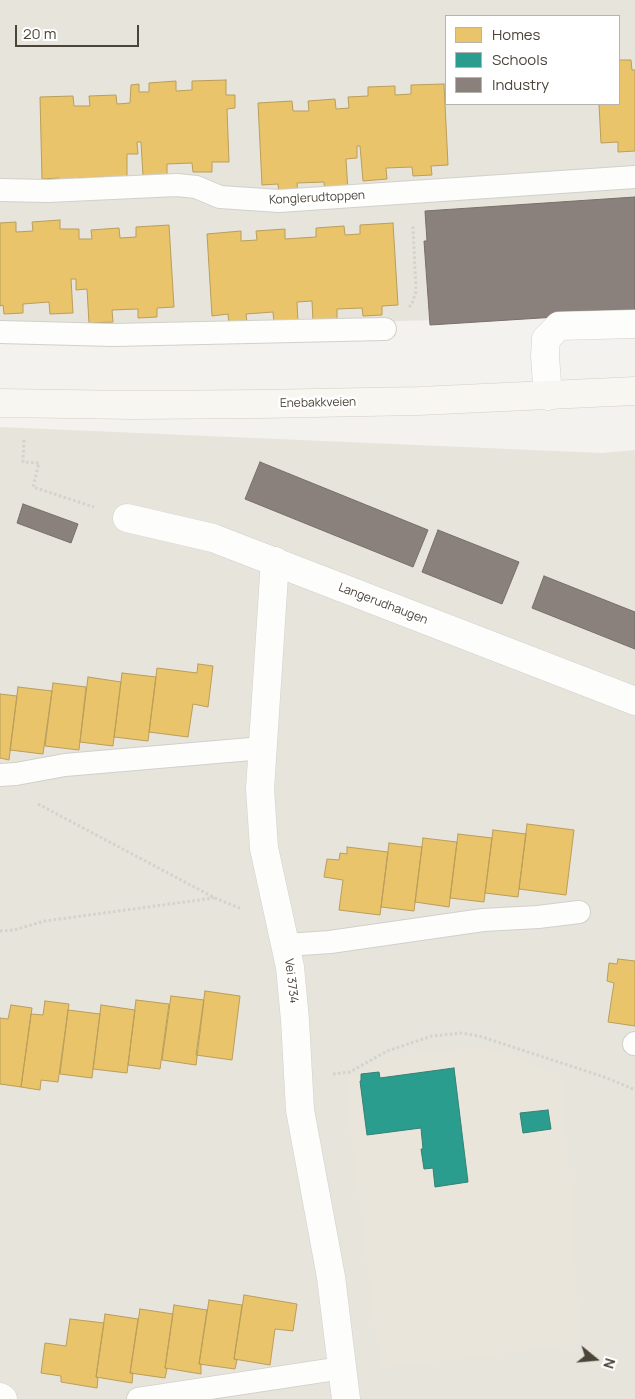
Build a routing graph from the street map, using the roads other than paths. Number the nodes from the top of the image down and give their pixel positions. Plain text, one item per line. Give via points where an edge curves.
1 (635, 177) edge
2 (0, 190) edge
3 (635, 324) edge
4 (385, 329) road end
5 (0, 332) edge
6 (635, 392) edge
7 (548, 396) junction
8 (0, 402) edge
9 (127, 518) road end
10 (274, 562) junction
11 (635, 701) edge
12 (263, 748) junction
13 (0, 774) edge
14 (579, 912) dead end
15 (283, 935) junction
16 (342, 1368) junction
17 (138, 1399) edge
18 (346, 1399) edge

1 - 2 lane, Konglerudtoppen via 280,201 220,196 196,187 177,185
3 - 7 street via 559,326 546,339
4 - 5 lane via 113,335
6 - 7 main road, Enebakkveien
7 - 8 main road, Enebakkveien via 261,404
9 - 10 street, Langerudhaugen via 213,538
10 - 11 street, Langerudhaugen
10 - 12 street, Vei 3734
12 - 13 lane via 65,765
12 - 15 street, Vei 3734 via 260,789 264,848
14 - 15 lane via 483,920 330,942
15 - 16 street, Vei 3734 via 291,976 300,1110 331,1277
16 - 17 lane
16 - 18 street, Vei 3734

